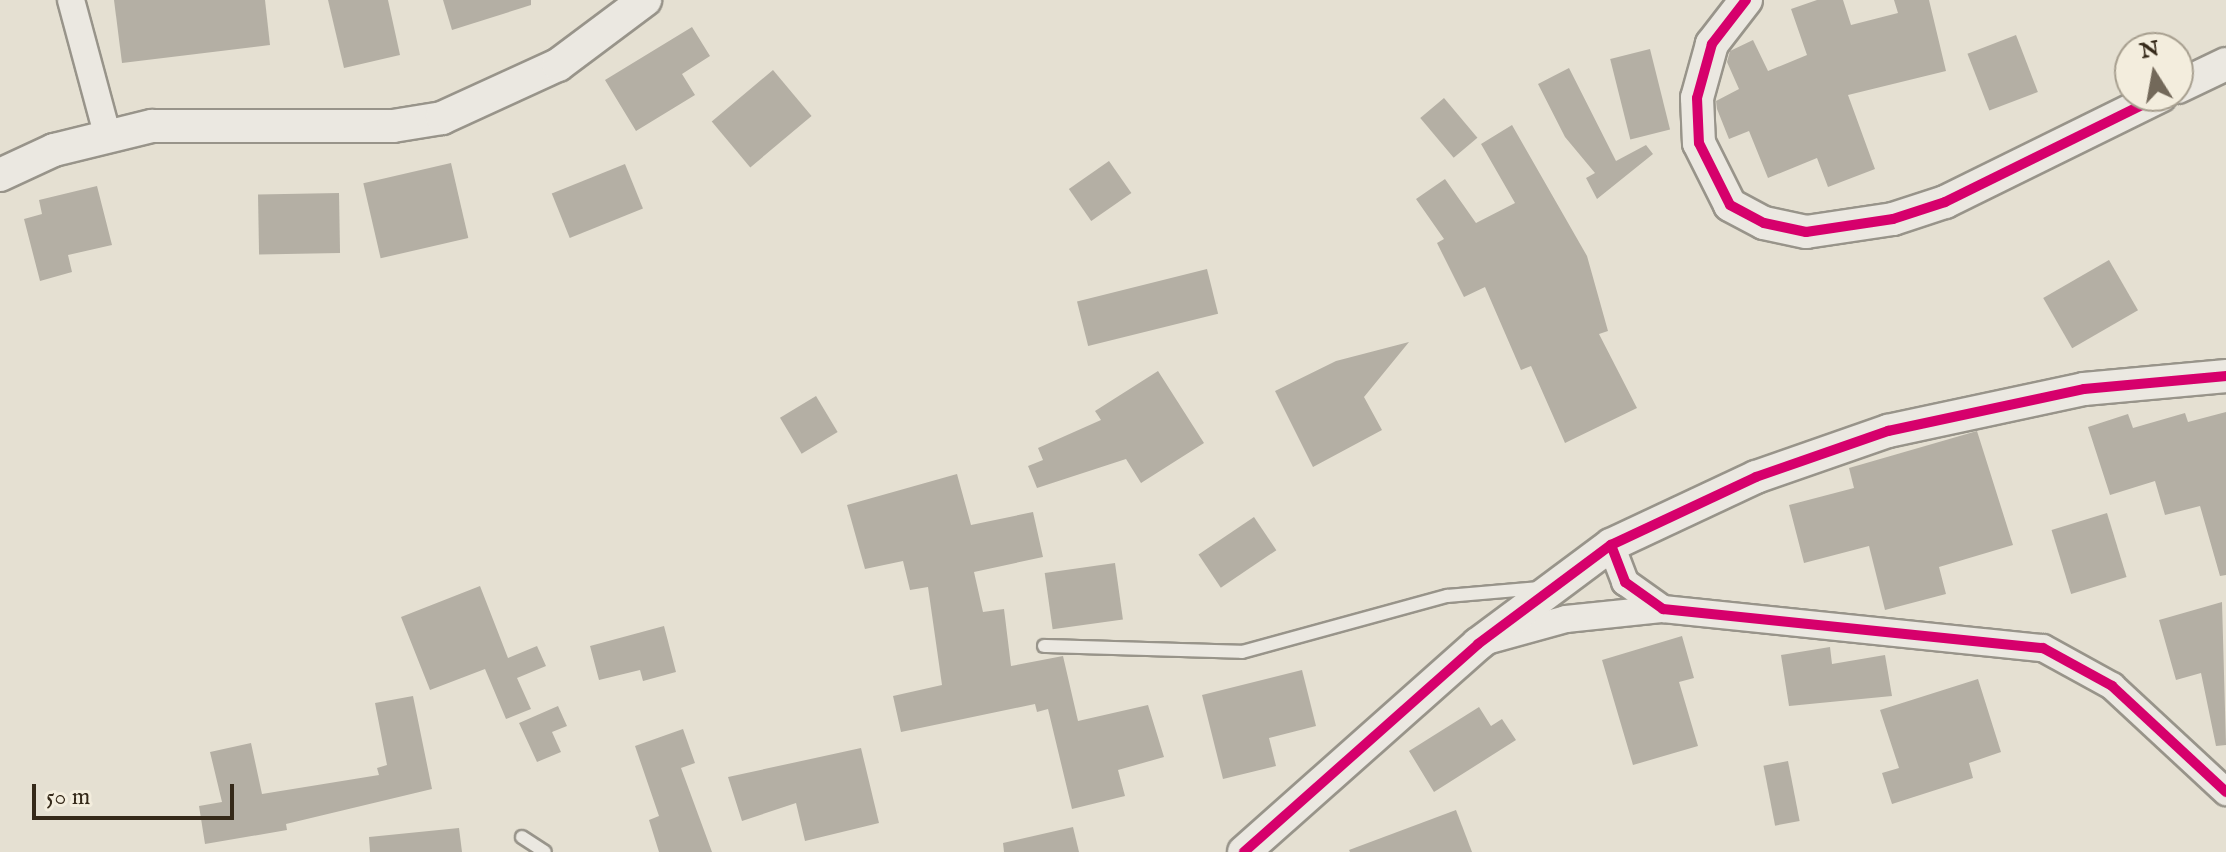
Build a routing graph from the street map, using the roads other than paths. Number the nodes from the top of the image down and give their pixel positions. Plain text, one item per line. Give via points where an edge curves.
1 (71, 0) edge
2 (645, 0) edge
3 (1746, 0) edge
4 (2226, 64) edge
5 (2194, 79) edge
6 (2128, 112) edge
7 (107, 133) junction
8 (0, 175) edge
9 (2226, 376) edge
10 (1611, 545) junction
11 (1551, 588) junction
12 (1663, 609) junction
13 (1478, 644) junction
14 (1044, 646) dead end
15 (2226, 792) edge
16 (522, 837) dead end
17 (545, 852) edge
18 (1244, 852) edge

1 - 7 street
2 - 7 street via 558,65 442,118 393,126 152,126
3 - 6 street via 1712,44 1697,98 1699,143 1730,205 1764,223 1806,232 1893,219 1945,202
4 - 5 street
7 - 8 street
9 - 10 street via 2084,389 1888,431 1756,477
10 - 11 street
10 - 12 street via 1625,582
11 - 13 street
11 - 14 lane via 1447,596 1242,652
12 - 13 street via 1566,619
12 - 15 street via 2043,648 2112,686
13 - 18 street
16 - 17 lane

